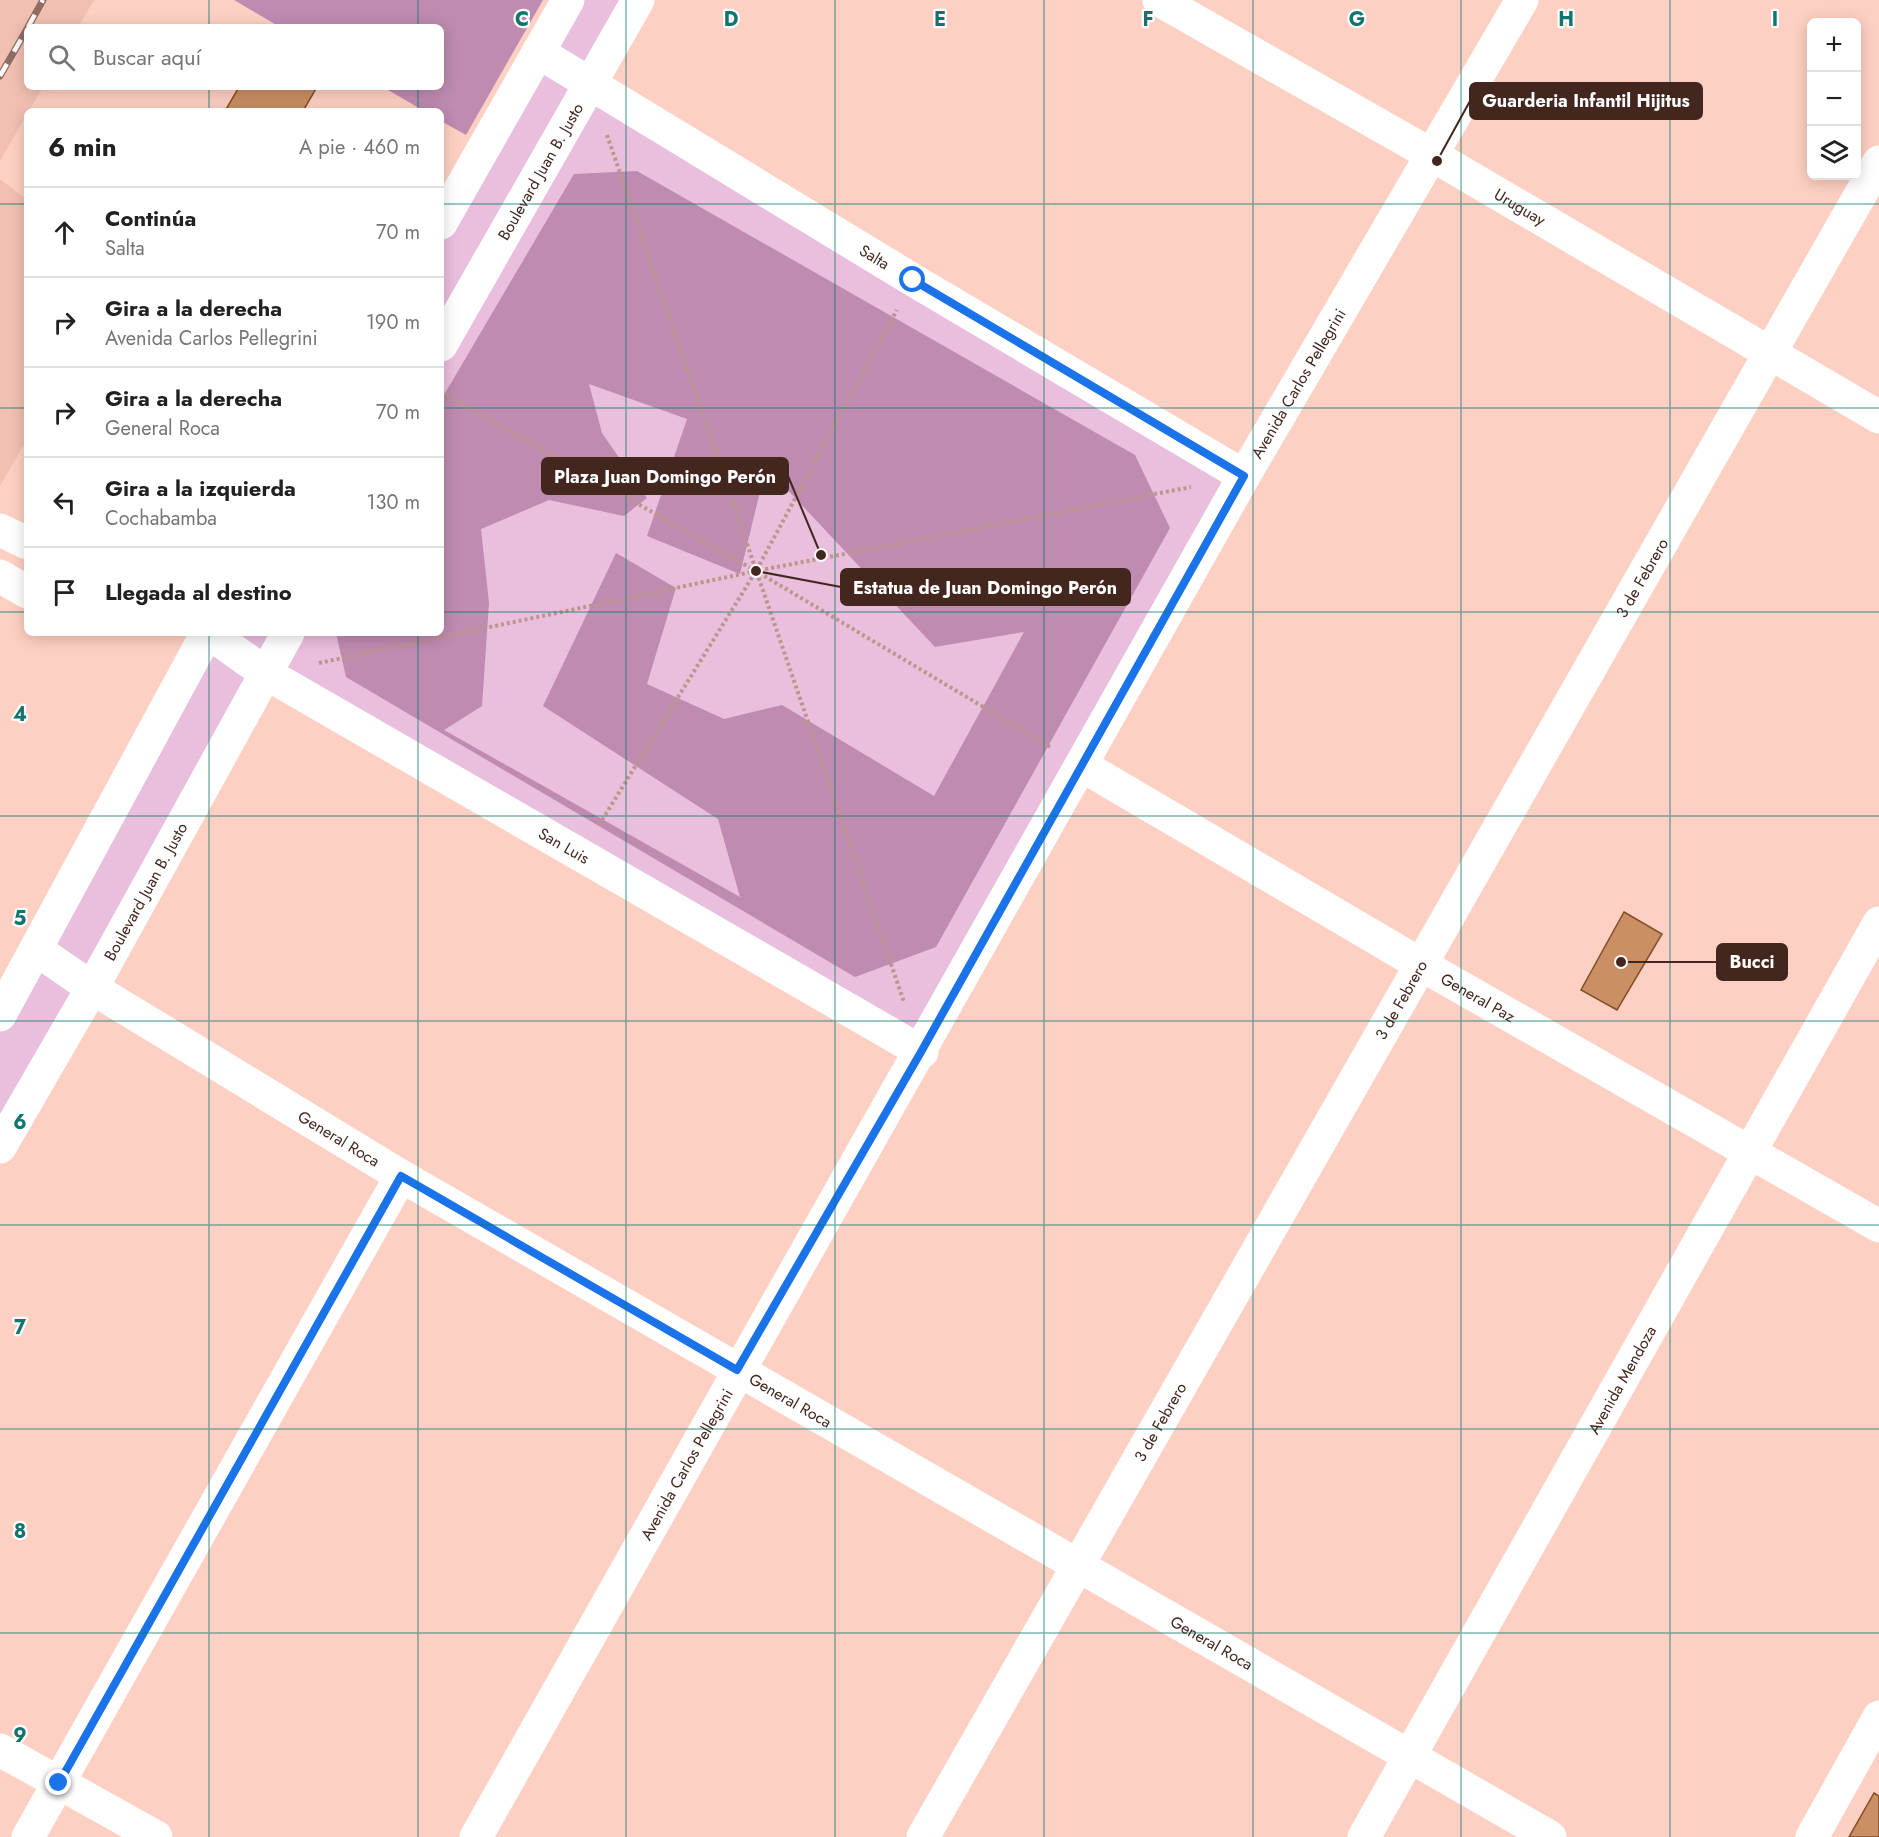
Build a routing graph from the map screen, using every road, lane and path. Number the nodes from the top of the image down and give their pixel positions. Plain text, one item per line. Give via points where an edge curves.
1 (568, 0) edge
2 (638, 0) edge
3 (1159, 0) edge
4 (1522, 0) edge
5 (538, 52) junction
6 (590, 86) junction
7 (1432, 155) junction
8 (1879, 162) edge
9 (444, 218) edge
10 (913, 280) junction
11 (444, 340) edge
12 (1771, 354) junction
13 (444, 394) edge
14 (1879, 417) edge
15 (1244, 476) junction
16 (0, 530) edge
17 (24, 542) edge
18 (756, 571) junction
19 (0, 576) edge
20 (24, 590) edge
21 (206, 636) edge
22 (212, 636) edge
23 (286, 636) edge
24 (267, 674) junction
25 (1082, 765) junction
26 (581, 856) junction
27 (1879, 922) edge
28 (37, 950) junction
29 (1420, 963) junction
30 (92, 988) junction
31 (0, 1015) edge
32 (921, 1052) junction
33 (0, 1147) edge
34 (1748, 1151) junction
35 (401, 1176) junction
36 (1879, 1226) edge
37 (737, 1370) junction
38 (1078, 1566) junction
39 (1879, 1717) edge
40 (0, 1750) edge
41 (1409, 1755) junction
42 (59, 1783) junction
43 (28, 1837) edge
44 (156, 1837) edge
45 (476, 1837) edge
46 (923, 1837) edge
47 (1364, 1837) edge
48 (1550, 1837) edge
49 (1812, 1837) edge

1 - 5 street
2 - 6 street, Boulevard Juan B. Justo
3 - 7 street, Uruguay
4 - 7 street, Avenida Carlos Pellegrini
5 - 6 street, Salta
5 - 9 street
6 - 10 street, Salta
6 - 11 street, Boulevard Juan B. Justo
6 - 18 path
7 - 12 street, Uruguay
7 - 15 street, Avenida Carlos Pellegrini
8 - 12 street, 3 de Febrero
10 - 15 street, Salta
10 - 18 path
12 - 14 street, Uruguay
12 - 29 street, 3 de Febrero
13 - 18 path
15 - 18 path
15 - 25 street, Avenida Carlos Pellegrini
16 - 17 street
18 - 24 path
18 - 25 path
18 - 26 path
18 - 32 path
19 - 20 street
21 - 28 street
22 - 24 street, San Luis
23 - 24 street, Boulevard Juan B. Justo
24 - 26 street, San Luis
24 - 30 street, Boulevard Juan B. Justo
25 - 29 street, General Paz
25 - 32 street, Avenida Carlos Pellegrini
26 - 32 street, San Luis
27 - 34 street, Avenida Mendoza
28 - 30 street, General Roca
28 - 31 street
29 - 34 street, General Paz
29 - 38 street, 3 de Febrero
30 - 33 street, Boulevard Juan B. Justo
30 - 35 street, General Roca
32 - 37 street, Avenida Carlos Pellegrini
34 - 36 street, General Paz
34 - 41 street, Avenida Mendoza
35 - 37 street, General Roca
35 - 42 street
37 - 38 street, General Roca
37 - 45 street, Avenida Carlos Pellegrini
38 - 41 street, General Roca
38 - 46 street, 3 de Febrero
39 - 49 street
40 - 42 street
41 - 47 street, Avenida Mendoza
41 - 48 street, General Roca
42 - 43 street
42 - 44 street

